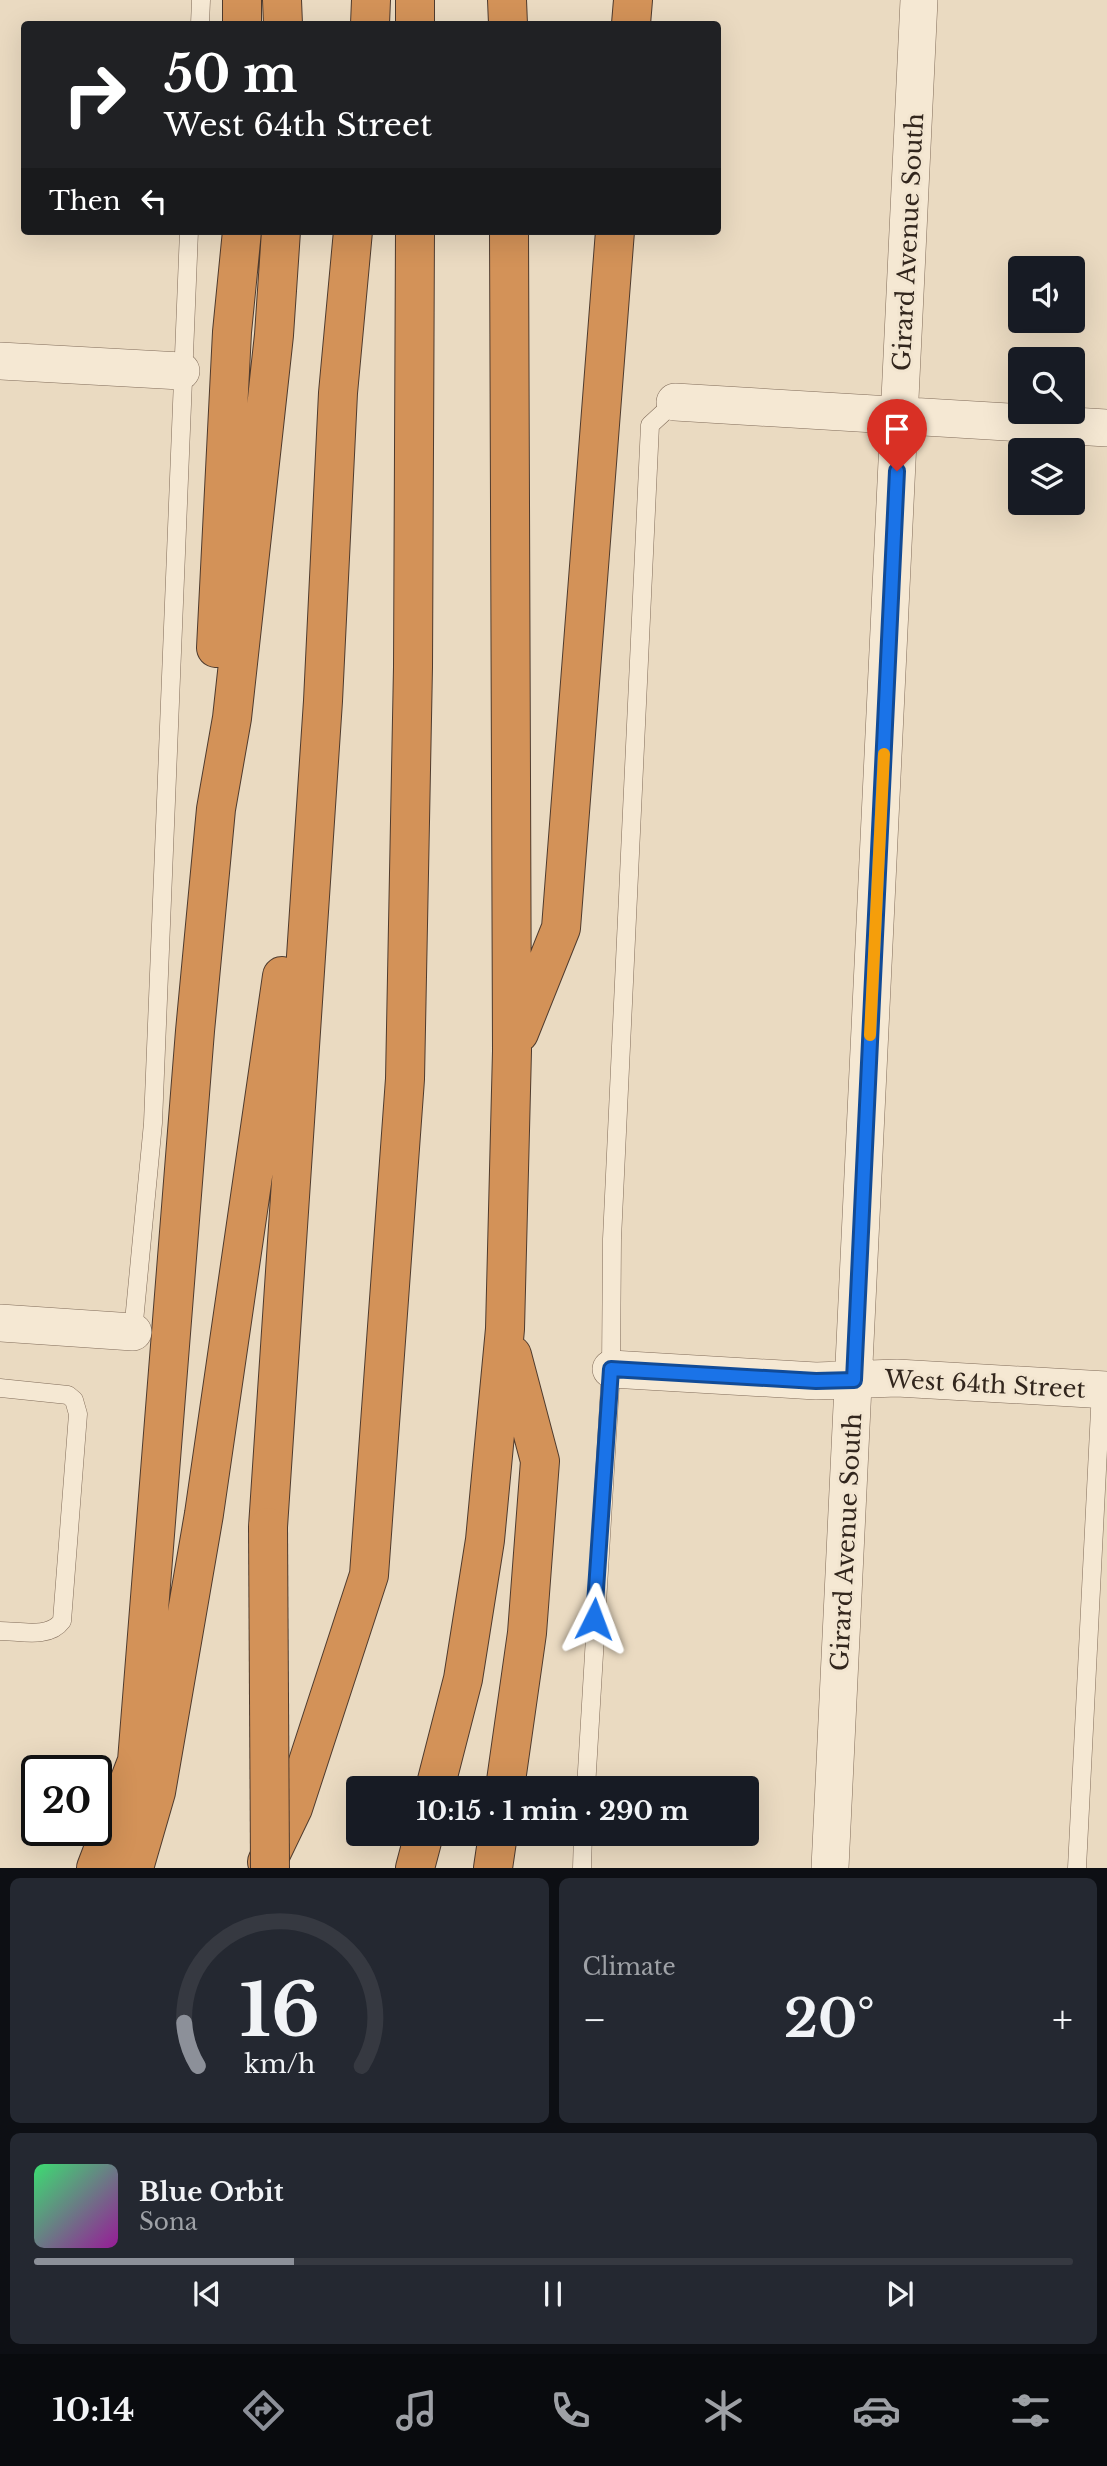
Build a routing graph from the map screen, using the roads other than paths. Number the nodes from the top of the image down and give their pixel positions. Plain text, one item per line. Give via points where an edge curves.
1 (201, 0) edge
2 (242, 0) edge
3 (282, 0) edge
4 (371, 0) edge
5 (415, 0) edge
6 (508, 0) edge
7 (634, 0) edge
8 (919, 0) edge
9 (200, 21) edge
10 (242, 21) edge
11 (283, 21) edge
12 (370, 21) edge
13 (415, 21) edge
14 (508, 21) edge
15 (631, 21) edge
16 (189, 235) edge
17 (242, 235) edge
18 (281, 235) edge
19 (353, 235) edge
20 (415, 235) edge
21 (509, 235) edge
22 (615, 235) edge
23 (0, 361) edge
24 (181, 371) junction
25 (674, 402) joint
26 (900, 416) junction
27 (1107, 428) edge
28 (323, 701) junction
29 (216, 809) junction
30 (512, 1051) junction
31 (0, 1323) edge
32 (505, 1329) junction
33 (133, 1332) joint
34 (611, 1369) junction
35 (854, 1380) junction
36 (0, 1388) edge
37 (1104, 1390) edge
38 (0, 1630) edge
39 (438, 1776) edge
40 (507, 1776) edge
41 (587, 1776) edge
42 (421, 1846) edge
43 (496, 1846) edge
44 (583, 1846) edge
45 (96, 1867) edge
46 (134, 1867) edge
47 (265, 1867) edge
48 (270, 1867) edge
49 (415, 1867) edge
50 (493, 1867) edge
51 (582, 1867) edge
52 (831, 1867) edge
53 (1077, 1867) edge

1 - 9 lane
2 - 10 highway
3 - 11 highway
4 - 12 highway
5 - 13 highway
6 - 14 highway
7 - 15 highway
8 - 26 street, Girard Avenue South
16 - 24 lane
17 - 29 highway via 232,332 212,716
18 - 29 highway via 232,718
19 - 28 highway via 338,393
20 - 47 highway via 414,667 405,1079 369,1575 293,1808
21 - 30 highway
22 - 30 highway via 561,928
23 - 24 street
24 - 33 lane via 153,1122
25 - 26 street
25 - 34 lane via 650,425 612,1239
26 - 27 street
26 - 35 street, Girard Avenue South
28 - 46 highway via 204,1514 156,1792
28 - 48 highway, bridge via 268,1527
29 - 45 highway via 137,1761
30 - 32 highway
31 - 33 street
32 - 39 highway via 485,1540 463,1679
32 - 40 highway via 540,1461 527,1633
34 - 35 street, West 64th Street
34 - 41 lane
35 - 37 street, West 64th Street via 898,1378
35 - 52 street, Girard Avenue South
36 - 38 lane via 68,1395 78,1414 62,1621 47,1632
37 - 53 lane
42 - 49 highway
43 - 50 highway
44 - 51 lane

